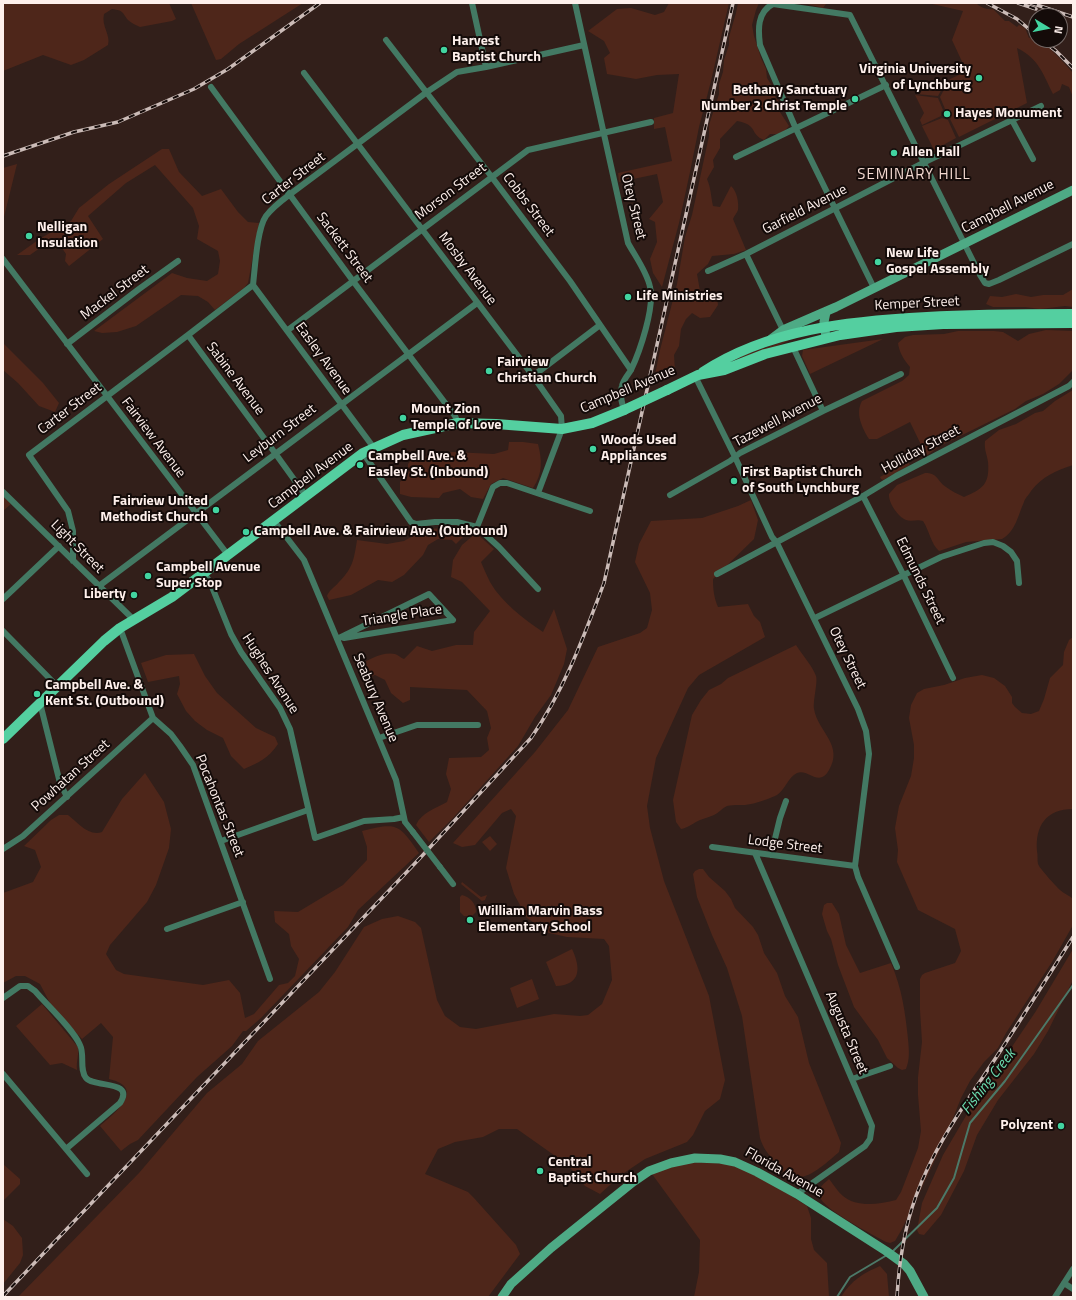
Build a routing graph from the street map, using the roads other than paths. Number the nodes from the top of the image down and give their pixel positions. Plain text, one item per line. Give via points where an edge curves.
1 (472, 3) edge
2 (575, 3) edge
3 (386, 40) dead end
4 (584, 45) junction
5 (486, 66) junction
6 (304, 73) dead end
7 (886, 85) junction
8 (211, 87) dead end
9 (427, 92) junction
10 (1041, 106) dead end
11 (1012, 120) junction
12 (651, 122) dead end
13 (796, 129) junction
14 (603, 133) junction
15 (359, 144) junction
16 (736, 157) dead end
17 (1033, 160) dead end
18 (924, 162) junction
19 (491, 176) junction
20 (1073, 190) edge
21 (289, 195) junction
22 (834, 208) junction
23 (421, 229) junction
24 (964, 244) junction
25 (1073, 244) edge
26 (746, 254) junction
27 (3, 259) edge
28 (178, 261) dead end
29 (708, 271) dead end
30 (353, 281) junction
31 (253, 285) junction
32 (874, 288) junction
33 (477, 303) junction
34 (826, 312) junction
35 (1073, 314) edge
36 (1073, 323) edge
37 (600, 325) junction
38 (825, 326) junction
39 (288, 330) junction
40 (783, 330) junction
41 (188, 336) junction
42 (826, 338) junction
43 (764, 343) junction
44 (67, 344) junction
45 (793, 347) junction
46 (408, 354) junction
47 (631, 370) junction
48 (901, 374) dead end
49 (533, 376) junction
50 (696, 376) junction
51 (1073, 382) edge
52 (106, 396) junction
53 (341, 404) junction
54 (624, 410) junction
55 (823, 411) junction
56 (458, 423) junction
57 (562, 429) junction
58 (374, 448) junction
59 (275, 453) junction
60 (363, 454) junction
61 (735, 457) junction
62 (3, 492) edge
63 (538, 493) junction
64 (670, 494) dead end
65 (306, 496) junction
66 (863, 496) junction
67 (590, 511) dead end
68 (195, 514) junction
69 (274, 521) junction
70 (477, 527) junction
71 (777, 543) junction
72 (59, 546) junction
73 (228, 555) junction
74 (74, 561) junction
75 (204, 573) junction
76 (717, 574) dead end
77 (904, 576) junction
78 (1019, 583) dead end
79 (98, 586) junction
80 (538, 589) dead end
81 (3, 599) edge
82 (815, 618) junction
83 (134, 620) junction
84 (120, 628) junction
85 (3, 631) edge
86 (337, 639) junction
87 (953, 678) dead end
88 (57, 686) junction
89 (40, 703) junction
90 (153, 718) junction
91 (478, 726) dead end
92 (379, 738) junction
93 (3, 739) edge
94 (67, 797) junction
95 (786, 801) dead end
96 (308, 810) junction
97 (404, 817) junction
98 (221, 841) junction
99 (712, 848) dead end
100 (3, 849) edge
101 (755, 853) junction
102 (771, 855) junction
103 (855, 866) junction
104 (453, 884) dead end
105 (242, 902) junction
106 (167, 929) dead end
107 (897, 967) dead end
108 (270, 979) dead end
109 (3, 998) edge
110 (890, 1066) dead end
111 (3, 1074) edge
112 (852, 1079) junction
113 (66, 1149) junction
114 (87, 1174) dead end
115 (797, 1194) junction
116 (1073, 1269) edge
117 (1064, 1283) junction
118 (1073, 1289) edge
119 (502, 1297) edge
120 (924, 1297) edge
121 (1055, 1297) edge

1 - 5 street
2 - 4 street, Otey Street
3 - 9 street, Cobbs Street
4 - 5 street, Carter Street
4 - 14 street, Otey Street
5 - 9 street, Carter Street via 457,72
6 - 15 street, Mosby Avenue
7 - 13 street
7 - 13 street via 850,15 773,4 764,10 761,16 760,45
7 - 18 street
8 - 21 street, Sackett Street
9 - 15 street, Carter Street
9 - 19 street, Cobbs Street
10 - 11 street, Garfield Avenue
11 - 17 street
11 - 18 street, Garfield Avenue
12 - 14 street, Morson Street
13 - 16 street
13 - 22 street
14 - 19 street, Morson Street via 528,150
14 - 47 street, Otey Street via 628,243 650,287 651,304
15 - 21 street, Carter Street
15 - 23 street, Mosby Avenue
18 - 22 street, Garfield Avenue
18 - 24 street
19 - 23 street, Morson Street
19 - 37 street, Cobbs Street
20 - 24 main road, Campbell Avenue
21 - 30 street, Sackett Street
21 - 31 street, Carter Street via 265,217 260,228
22 - 26 street, Garfield Avenue
22 - 32 street
23 - 30 street, Morson Street
23 - 33 street, Mosby Avenue
24 - 25 street via 980,276 989,284
24 - 32 main road, Campbell Avenue
26 - 29 street, Garfield Avenue
26 - 40 street
27 - 44 street, Fairview Avenue
28 - 44 street, Mackel Street
30 - 39 street, Morson Street
30 - 46 street, Sackett Street
31 - 39 street, Easley Avenue
31 - 41 street, Carter Street
32 - 34 main road, Campbell Avenue
33 - 46 street, Leyburn Street
33 - 49 street, Mosby Avenue
34 - 38 main road
34 - 40 main road, Campbell Avenue
35 - 38 main road, Kemper Street via 875,319
36 - 42 main road, Kemper Street via 904,326
37 - 47 street, Cobbs Street
37 - 49 street
38 - 42 main road
38 - 43 main road, Kemper Street
39 - 53 street, Easley Avenue
40 - 43 main road, Campbell Avenue
41 - 52 street, Carter Street
41 - 59 street, Sabine Avenue
42 - 45 main road, Campbell Avenue
43 - 50 main road, Campbell Avenue via 721,360
44 - 52 street, Fairview Avenue
45 - 50 main road, Campbell Avenue via 765,354 724,370
45 - 55 street
46 - 53 street, Leyburn Street
46 - 56 street, Sackett Street
47 - 54 street, Otey Street via 622,386
48 - 55 street, Tazewell Avenue
49 - 57 street, Mosby Avenue via 561,416
50 - 54 main road, Campbell Avenue, bridge
50 - 61 street, Otey Street
51 - 66 street, Holliday Street
52 - 68 street, Fairview Avenue
52 - 74 street, Carter Street via 29,455 68,511 73,531
53 - 58 street, Easley Avenue
53 - 59 street, Leyburn Street
54 - 57 main road, Campbell Avenue via 592,423
55 - 61 street, Tazewell Avenue
56 - 57 main road, Campbell Avenue
56 - 58 main road, Campbell Avenue via 403,435
57 - 63 street
58 - 60 main road, Campbell Avenue
59 - 65 street, Sabine Avenue
59 - 68 street, Leyburn Street
60 - 65 main road, Campbell Avenue
60 - 70 street via 411,522 457,522
61 - 64 street, Tazewell Avenue
61 - 71 street, Otey Street
62 - 72 street, Light Street
63 - 67 street
63 - 70 street via 500,483 494,488
65 - 69 main road, Campbell Avenue
66 - 71 street, Holliday Street
66 - 77 street, Edmunds Street
68 - 73 street, Fairview Avenue
68 - 79 street, Leyburn Street
69 - 73 main road, Campbell Avenue
69 - 86 street, Seabury Avenue via 304,560
70 - 80 street
71 - 76 street, Holliday Street
71 - 82 street, Otey Street
72 - 74 street, Light Street
72 - 81 street
73 - 75 main road, Campbell Avenue
74 - 79 street, Light Street
75 - 83 main road, Campbell Avenue via 172,597
75 - 96 street, Hughes Avenue via 231,634 280,708 290,729
77 - 78 street via 956,552 993,542 1011,552 1017,561
77 - 82 street
77 - 87 street, Edmunds Street
79 - 83 street, Light Street
82 - 103 street, Otey Street via 864,721 868,742 868,768
83 - 84 main road, Campbell Avenue
84 - 88 main road, Campbell Avenue
84 - 90 street, Pocahontas Street
85 - 88 street
86 - 86 street, Triangle Place via 398,629 453,620 428,594
86 - 92 street, Seabury Avenue
88 - 89 main road, Campbell Avenue
89 - 93 main road, Campbell Avenue
89 - 94 street via 60,783
90 - 94 street, Powhatan Street
90 - 98 street, Pocahontas Street via 176,740 193,765
91 - 92 street via 417,725
92 - 97 street, Seabury Avenue via 396,780
94 - 100 street, Powhatan Street via 23,836
95 - 102 street
96 - 97 street, Hughes Avenue via 315,838 364,821
96 - 98 street
97 - 104 street, Seabury Avenue, bridge
98 - 105 street, Pocahontas Street
99 - 101 street, Lodge Street
101 - 102 street, Lodge Street
101 - 112 street, Augusta Street
102 - 103 street, Lodge Street
103 - 107 street, Otey Street
105 - 106 street
105 - 108 street, Pocahontas Street
109 - 113 street via 20,986 28,986 35,991 80,1045 86,1078 95,1083 112,1085 123,1093 120,1103
110 - 112 street
111 - 113 street
112 - 115 street, Augusta Street via 872,1126 870,1139 865,1146
113 - 114 street
115 - 119 main road, Florida Avenue via 757,1172 720,1158 695,1158 671,1163 649,1171 633,1182 551,1248 511,1284
115 - 120 main road, Florida Avenue via 889,1253 910,1271
116 - 117 street
117 - 118 street
117 - 121 street

